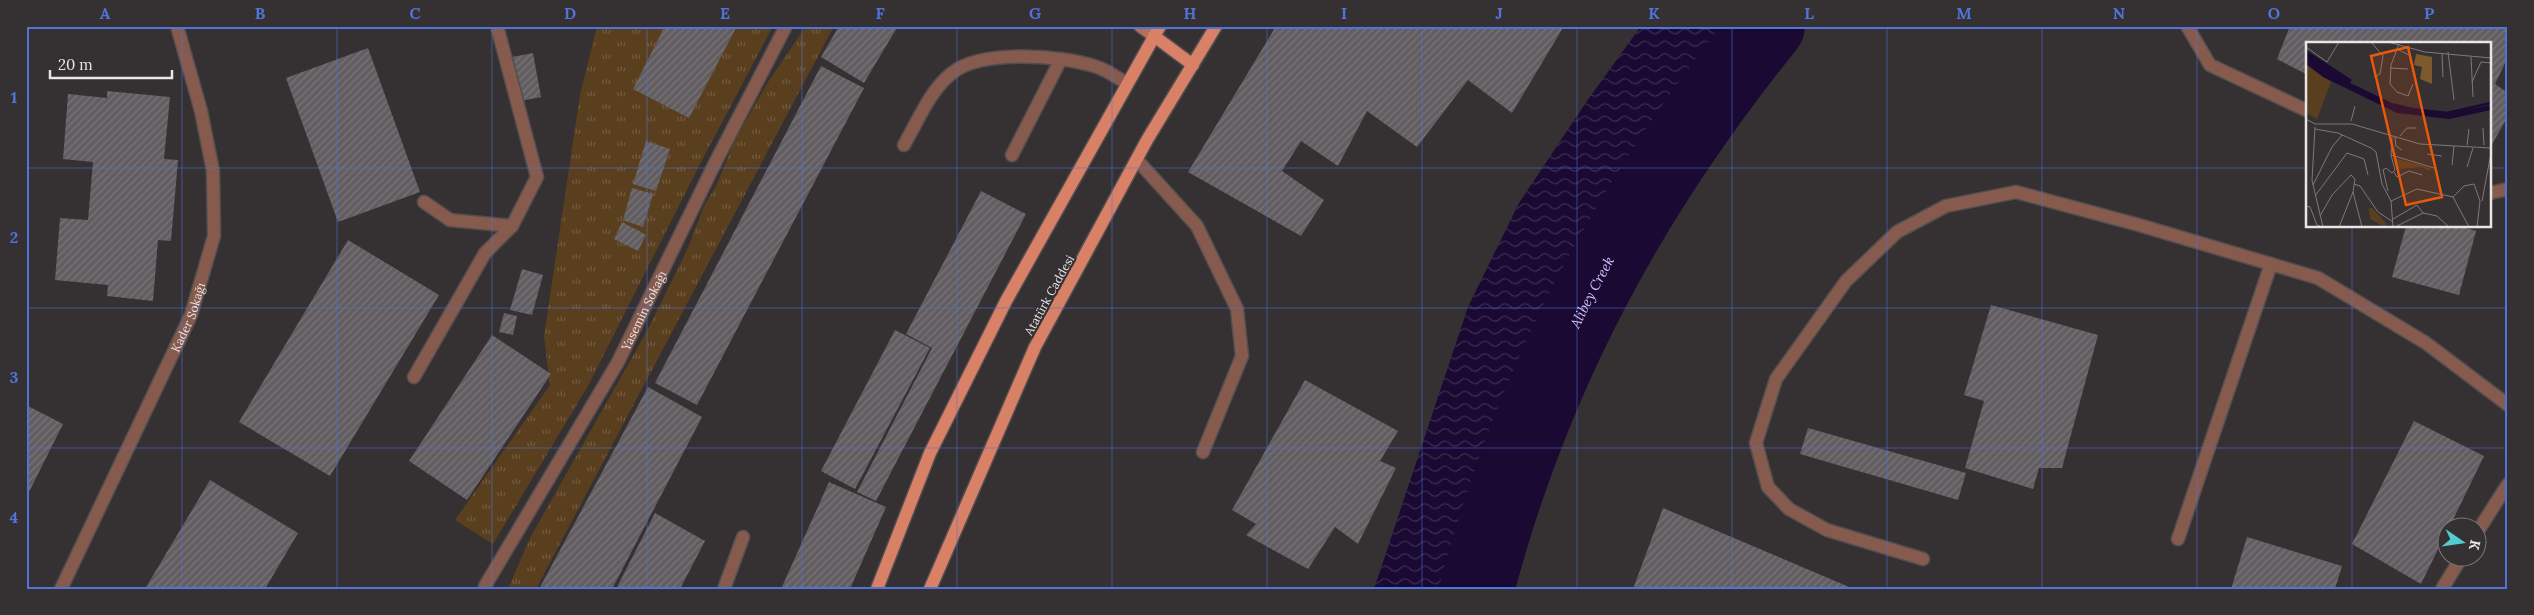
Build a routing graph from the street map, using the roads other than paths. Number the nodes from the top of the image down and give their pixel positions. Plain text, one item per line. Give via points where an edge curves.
1 (177, 26) edge
2 (497, 26) edge
3 (786, 26) edge
4 (1140, 26) edge
5 (1216, 26) edge
6 (2187, 26) edge
7 (1157, 31) edge
8 (1061, 59) junction
9 (1193, 65) junction
10 (1127, 83) junction
11 (2306, 110) edge
12 (904, 145) dead end
13 (1012, 155) dead end
14 (1137, 160) junction
15 (2508, 189) edge
16 (2492, 193) edge
17 (424, 202) dead end
18 (512, 226) junction
19 (2271, 264) junction
20 (414, 377) dead end
21 (2508, 405) edge
22 (1203, 452) dead end
23 (2508, 484) edge
24 (2486, 518) edge
25 (743, 537) dead end
26 (2178, 539) dead end
27 (1923, 559) dead end
28 (2455, 568) edge
29 (485, 586) dead end
30 (61, 589) edge
31 (724, 589) edge
32 (877, 589) edge
33 (930, 589) edge
34 (2442, 589) edge

1 - 30 street, Kader Sokağı via 201,111 213,170 214,236 191,315
2 - 18 street via 537,177
3 - 29 street, Yasemin Sokağı via 618,362
4 - 7 street
5 - 9 main road, Atatürk Caddesi
6 - 11 street via 2210,65
7 - 9 main road
7 - 10 main road
8 - 10 street via 1099,67
8 - 12 street via 1016,56 983,60 953,72 937,89
8 - 13 street
9 - 14 main road, Atatürk Caddesi
10 - 32 main road via 1006,302 934,444
14 - 22 street via 1197,226 1237,310 1242,356
14 - 33 main road, Atatürk Caddesi via 1036,347
15 - 16 street
17 - 18 street via 450,220
18 - 20 street via 485,253
19 - 21 street via 2318,278 2426,343
19 - 26 street
19 - 27 street via 2016,192 1946,206 1897,232 1846,281 1776,379 1756,443 1768,487 1789,509 1827,530
23 - 24 street
25 - 31 street
28 - 34 street

